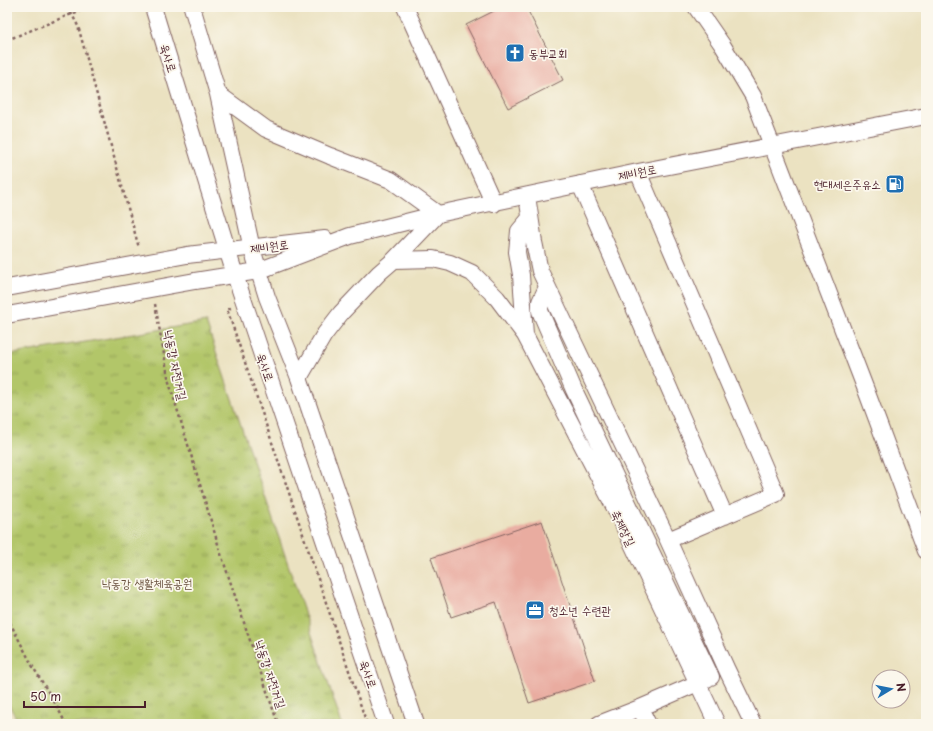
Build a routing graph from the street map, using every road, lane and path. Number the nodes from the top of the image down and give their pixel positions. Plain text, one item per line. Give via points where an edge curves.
1 (68, 7) edge
2 (89, 7) edge
3 (153, 7) edge
4 (192, 7) edge
5 (405, 7) edge
6 (696, 7) edge
7 (7, 40) edge
8 (218, 94) junction
9 (925, 119) edge
10 (771, 146) junction
11 (638, 172) junction
12 (580, 184) junction
13 (527, 196) junction
14 (494, 204) junction
15 (438, 214) junction
16 (530, 218) junction
17 (350, 236) junction
18 (252, 249) junction
19 (140, 250) dead end
20 (228, 251) junction
21 (394, 260) junction
22 (258, 271) junction
23 (235, 275) junction
24 (547, 287) junction
25 (7, 288) edge
26 (154, 301) dead end
27 (227, 309) dead end
28 (7, 315) edge
29 (525, 335) junction
30 (298, 378) junction
31 (726, 516) junction
32 (668, 540) junction
33 (926, 551) edge
34 (7, 617) edge
35 (727, 670) junction
36 (704, 680) junction
37 (640, 708) junction
38 (66, 724) edge
39 (278, 724) edge
40 (367, 724) edge
41 (386, 724) edge
42 (416, 724) edge
43 (599, 724) edge
44 (648, 724) edge
45 (717, 724) edge
46 (753, 724) edge

1 - 19 path via 78,26
2 - 7 path, bridge
3 - 20 street, 육사로
4 - 8 street
5 - 14 street
6 - 10 street via 752,96
8 - 15 street via 266,128 390,180
8 - 18 street
9 - 10 street, 제비원로
10 - 11 street, 제비원로
10 - 33 street
11 - 12 street, 제비원로
11 - 31 street via 776,494
12 - 13 street, 제비원로
12 - 31 street
13 - 14 street, 제비원로
13 - 16 street
14 - 15 street, 제비원로
15 - 17 street, 제비원로
15 - 21 street
16 - 24 street via 540,271
16 - 29 street via 519,230 517,252
17 - 18 street, 제비원로
17 - 22 street, 제비원로
18 - 20 street, 제비원로
18 - 22 street
20 - 23 street, 육사로
20 - 25 street, 제비원로, bridge via 187,255
21 - 29 street via 433,259 472,273 497,298
21 - 30 street via 378,273 341,313 324,335
22 - 23 street, 제비원로
22 - 30 street
23 - 28 street, 제비원로, bridge
23 - 41 street, 육사로
24 - 32 street
24 - 36 street via 540,302 540,312
26 - 39 path, 낙동강 자전거길 via 169,382 221,554
27 - 40 path
29 - 36 street, 축제장길
30 - 42 street
31 - 32 street
32 - 35 street
34 - 38 path
35 - 36 street
35 - 46 street
36 - 37 street
36 - 45 street, 축제장길
37 - 43 street
37 - 44 street

